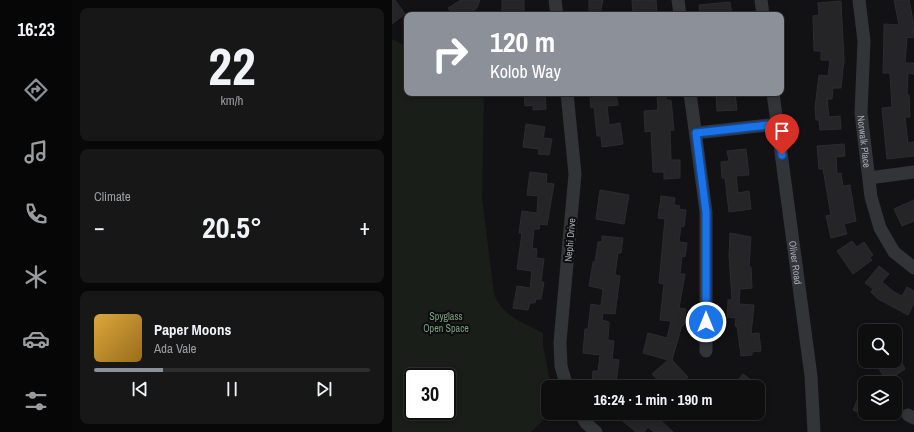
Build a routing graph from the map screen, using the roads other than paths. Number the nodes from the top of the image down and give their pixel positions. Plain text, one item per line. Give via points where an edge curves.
1 (555, 0) edge
2 (678, 0) edge
3 (761, 0) edge
4 (859, 0) edge
5 (557, 12) edge
6 (680, 12) edge
7 (763, 12) edge
8 (567, 96) edge
9 (690, 96) edge
10 (773, 96) edge
11 (777, 124) junction
12 (696, 133) junction
13 (914, 172) edge
14 (869, 178) junction
15 (914, 268) edge
16 (706, 350) dead end
17 (565, 380) edge
18 (584, 420) edge
19 (596, 432) edge
20 (814, 432) edge

1 - 5 street
2 - 6 street
3 - 7 street
4 - 14 street, Norwalk Place via 864,41 861,113
8 - 17 street, Nephi Drive via 575,174 560,342 561,366
9 - 12 street
10 - 11 street, Oliver Road
11 - 12 street
11 - 20 street, Oliver Road via 811,376
12 - 16 street via 706,212
13 - 14 street
14 - 15 street, Norwalk Place via 871,197 880,228 894,252
18 - 19 street

